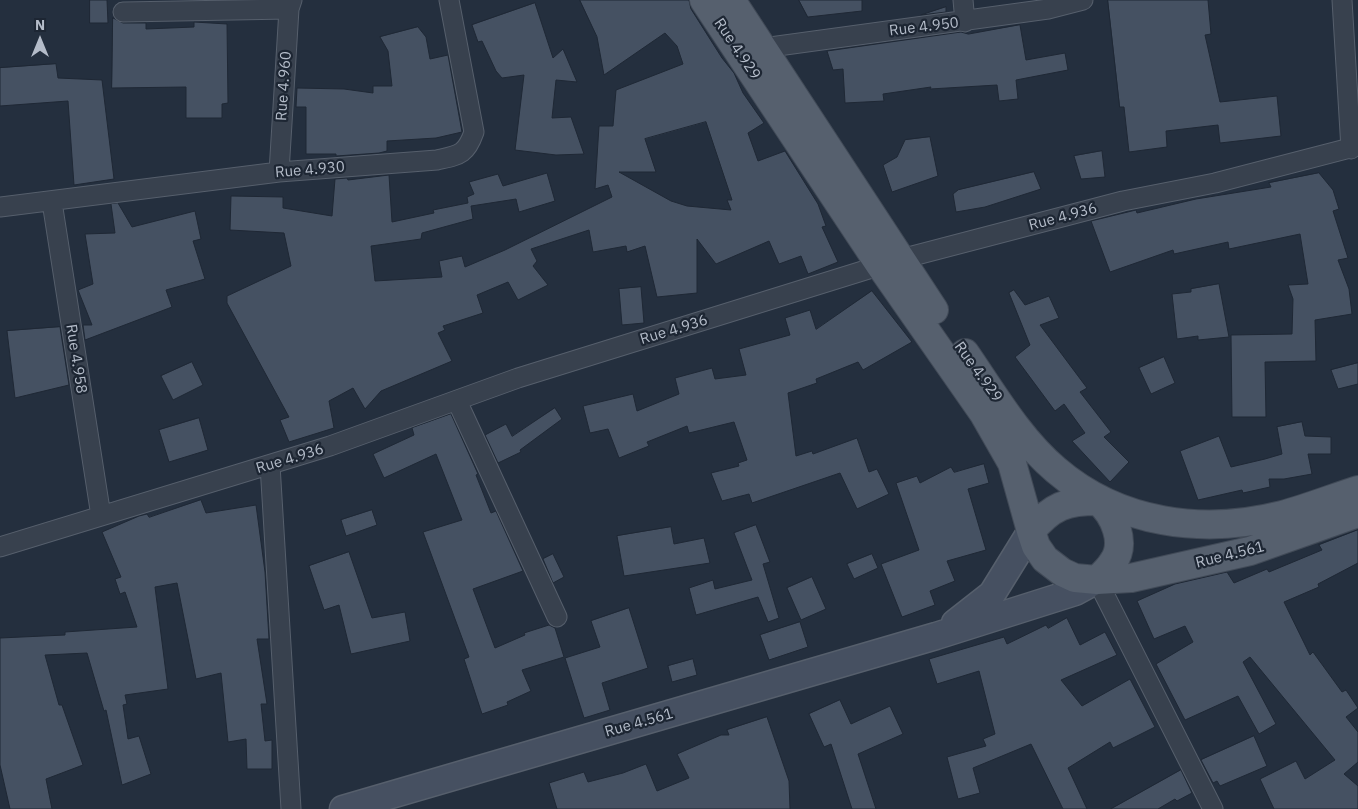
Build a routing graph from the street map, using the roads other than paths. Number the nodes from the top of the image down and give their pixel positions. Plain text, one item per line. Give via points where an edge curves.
1 (448, 0) edge
2 (704, 0) edge
3 (731, 0) edge
4 (963, 0) edge
5 (1083, 0) edge
6 (1342, 0) edge
7 (291, 5) edge
8 (124, 12) dead end
9 (965, 22) junction
10 (763, 48) junction
11 (1354, 148) edge
12 (279, 172) junction
13 (52, 202) junction
14 (0, 207) edge
15 (890, 262) junction
16 (456, 401) junction
17 (270, 465) junction
18 (1358, 490) edge
19 (1098, 501) junction
20 (1358, 513) edge
21 (101, 516) junction
22 (1031, 532) junction
23 (0, 547) edge
24 (1046, 559) joint
25 (1097, 580) junction
26 (557, 617) dead end
27 (936, 636) junction
28 (291, 809) edge
29 (343, 809) edge
30 (1214, 809) edge

1 - 12 street, Rue 4.930 via 474,132 470,144 461,154 437,160
2 - 15 main road, Rue 4.929
3 - 10 main road, Rue 4.929
4 - 9 street
5 - 9 street, Rue 4.950 via 1048,10
6 - 11 street
7 - 8 street
7 - 12 street, Rue 4.960
9 - 10 street, Rue 4.950
10 - 15 main road, Rue 4.929
11 - 15 street, Rue 4.936 via 1215,184 1123,201
12 - 13 street, Rue 4.930
13 - 14 street, Rue 4.930
13 - 21 street, Rue 4.958
15 - 16 street, Rue 4.936 via 518,378
15 - 19 main road, Rue 4.929 via 927,300 1022,433 1055,470
15 - 22 main road, Rue 4.929 via 1012,463
16 - 17 street, Rue 4.936
16 - 26 street
17 - 21 street, Rue 4.936
17 - 28 street
18 - 19 main road, Rue 4.929 via 1282,515 1219,524 1156,520
19 - 22 main road via 1075,501 1059,506 1045,515
19 - 25 main road via 1112,515 1118,547 1115,561
20 - 25 main road, Rue 4.561 via 1250,551 1156,574
21 - 23 street, Rue 4.936
22 - 24 main road, Rue 4.929
22 - 27 main road, Rue 4.561 via 992,594
24 - 25 main road, Rue 4.561 via 1075,578
25 - 27 main road, Rue 4.561 via 1075,592
25 - 30 street
27 - 29 main road, Rue 4.561

